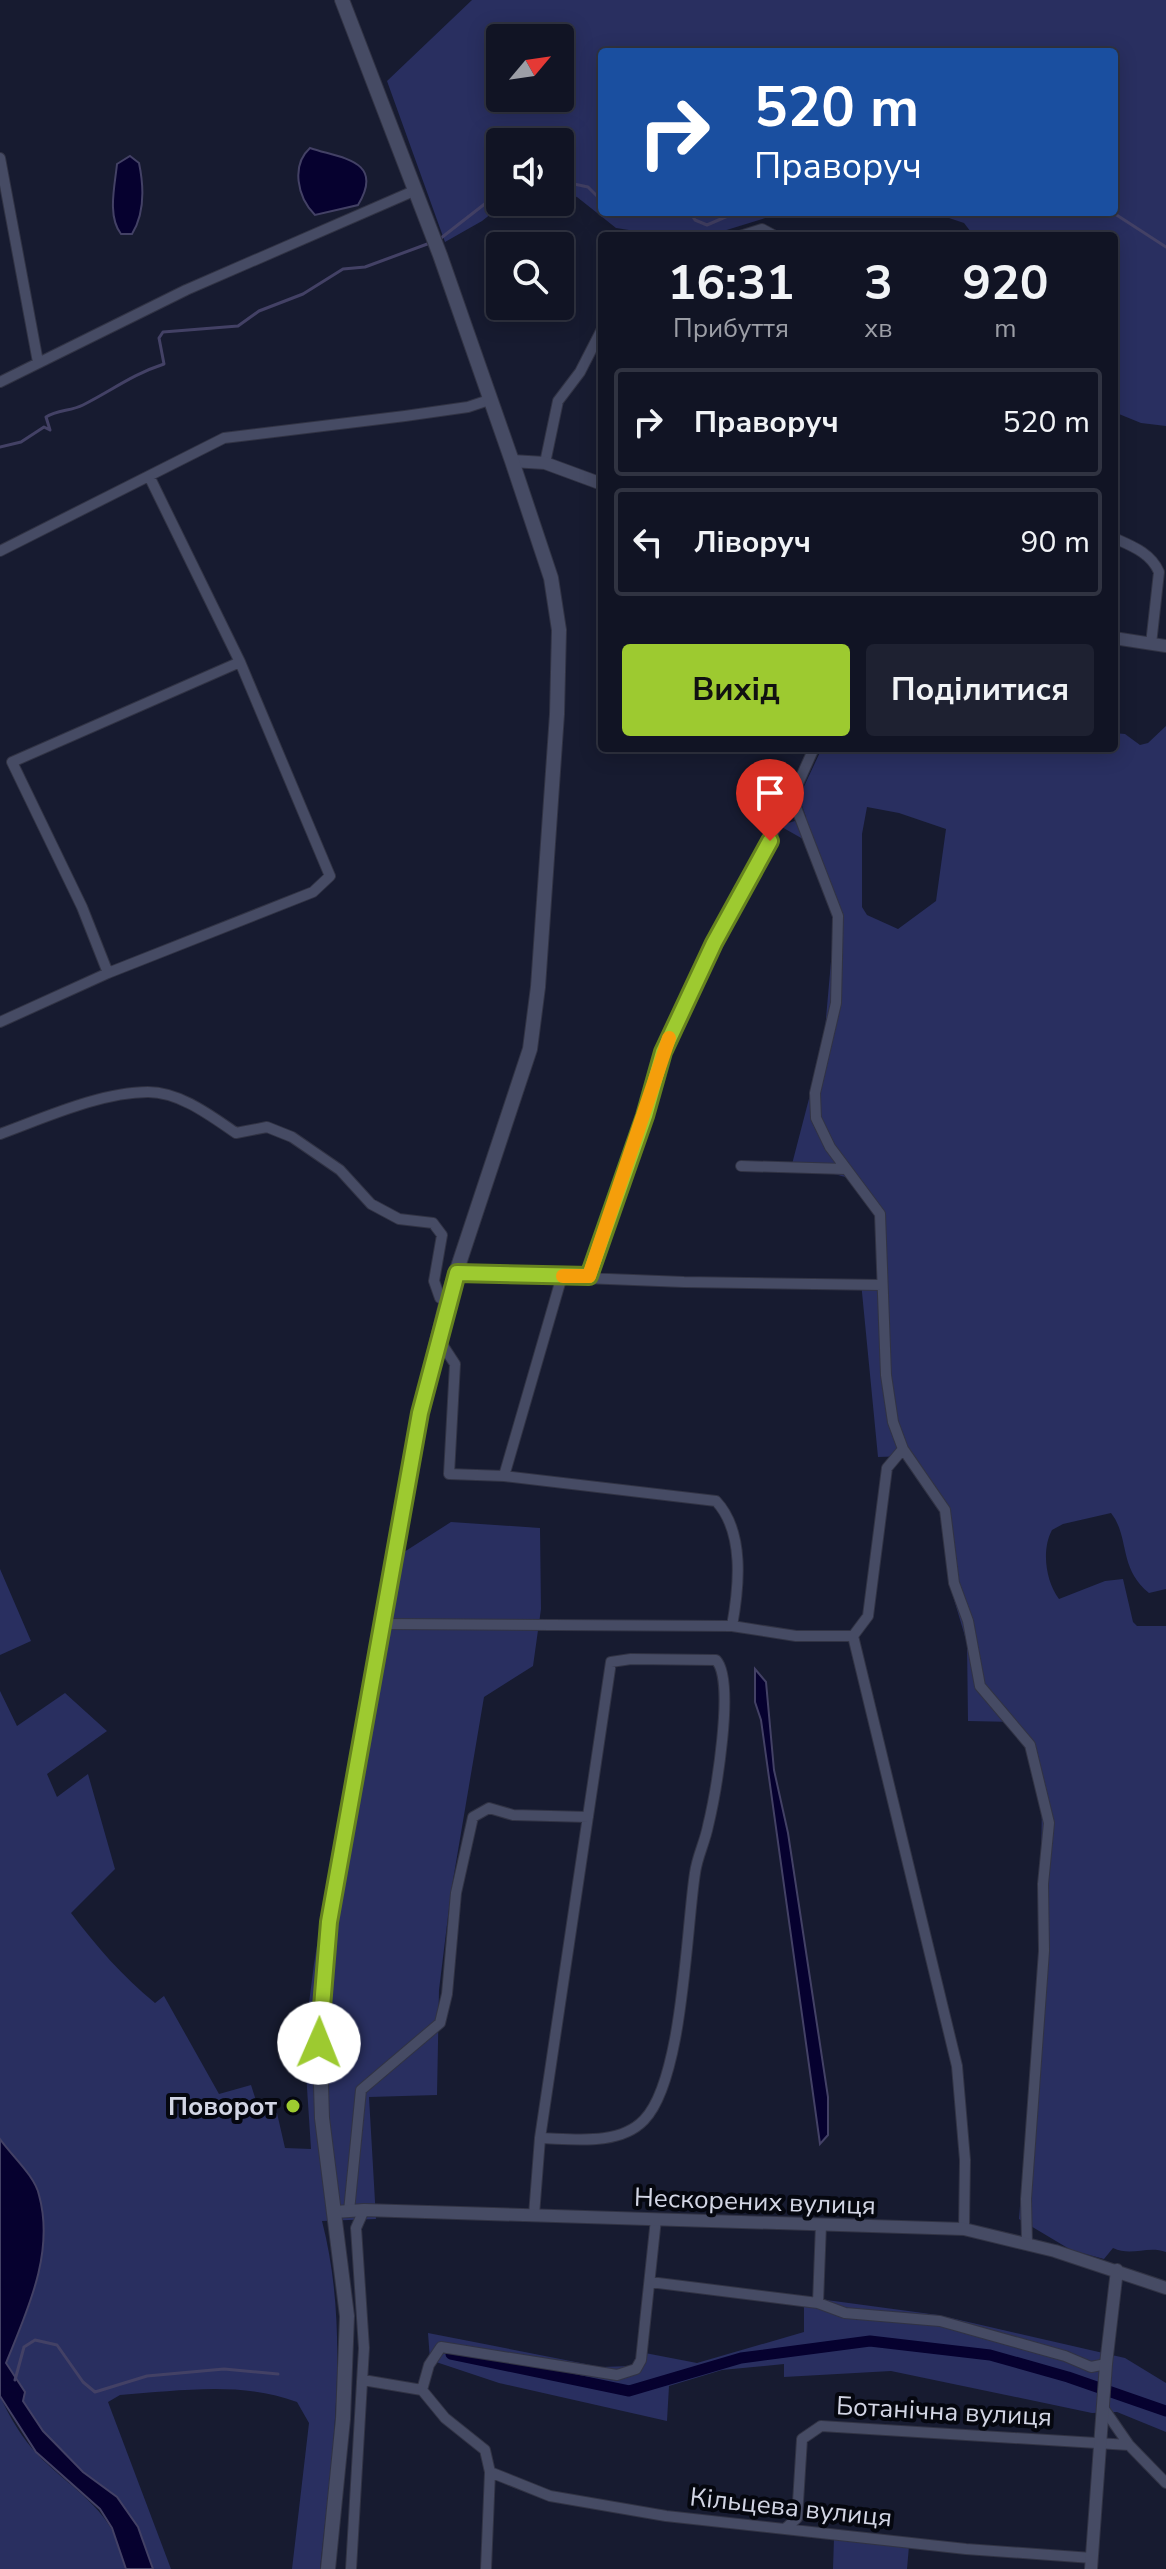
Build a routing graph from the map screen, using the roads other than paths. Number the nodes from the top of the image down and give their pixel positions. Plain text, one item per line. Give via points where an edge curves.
1 (342, 0) edge
2 (0, 158) edge
3 (416, 190) junction
4 (598, 337) edge
5 (38, 362) junction
6 (0, 382) edge
7 (489, 400) junction
8 (512, 461) junction
9 (545, 463) junction
10 (150, 478) junction
11 (598, 483) edge
12 (1118, 540) edge
13 (0, 551) edge
14 (1118, 639) edge
15 (1151, 644) junction
16 (1166, 646) edge
17 (240, 662) junction
18 (812, 752) edge
19 (792, 797) junction
20 (108, 973) junction
21 (0, 1022) edge
22 (0, 1134) edge
23 (741, 1166) dead end
24 (845, 1169) junction
25 (457, 1273) junction
26 (562, 1276) junction
27 (589, 1276) junction
28 (882, 1285) junction
29 (447, 1300) junction
30 (438, 1338) junction
31 (903, 1449) junction
32 (504, 1476) junction
33 (384, 1624) junction
34 (732, 1626) junction
35 (853, 1636) junction
36 (588, 1817) junction
37 (540, 2138) junction
38 (364, 2210) junction
39 (342, 2211) junction
40 (534, 2215) junction
41 (656, 2219) junction
42 (821, 2224) junction
43 (964, 2229) junction
44 (1027, 2243) junction
45 (1117, 2270) junction
46 (650, 2282) junction
47 (1166, 2288) edge
48 (818, 2303) junction
49 (1106, 2364) junction
50 (363, 2380) junction
51 (422, 2390) junction
52 (1102, 2406) junction
53 (1099, 2442) junction
54 (1129, 2445) junction
55 (490, 2472) junction
56 (1166, 2483) edge
57 (785, 2529) junction
58 (1092, 2564) edge
59 (328, 2569) edge
60 (351, 2569) edge
61 (486, 2569) edge

1 - 3 main road
2 - 5 street
3 - 5 street via 186,290
3 - 7 main road
4 - 9 street via 558,401
5 - 6 street
7 - 8 main road
7 - 10 street via 418,415 224,438
8 - 9 street
8 - 25 main road via 551,578 559,630 556,729 530,1049
9 - 11 street
10 - 13 street
10 - 17 street
12 - 15 street via 1141,551 1159,572
14 - 15 street
15 - 16 street
17 - 20 street via 330,876 313,892
17 - 20 street via 12,762
18 - 19 street
19 - 24 street via 838,916 836,1003 815,1093 816,1118
19 - 27 street via 663,1052
20 - 21 street
22 - 29 street via 83,1104 149,1092 195,1105 236,1133 267,1127 320,1153 371,1204 399,1219 433,1223 442,1235 434,1281 440,1298
23 - 24 street
24 - 28 street via 880,1214
25 - 26 street
25 - 29 main road
26 - 27 street
26 - 32 street
27 - 28 street
28 - 31 street via 886,1375
29 - 30 main road
30 - 32 street via 455,1364 449,1474
30 - 33 main road
31 - 35 street via 887,1468 868,1616
31 - 44 street via 945,1510 954,1583 968,1621 980,1686 1030,1745 1049,1823
32 - 34 street via 716,1501 728,1514 737,1550
33 - 34 street
33 - 39 main road via 329,1922 319,2018 322,2118
34 - 35 street via 796,1636
35 - 43 street via 957,2066
36 - 37 street
36 - 37 street via 611,1662 716,1660 724,1675 720,1759 695,1870 669,2067 648,2117 633,2132
36 - 39 street via 513,1815 489,1808 473,1817 456,1893 440,2023 361,2090
37 - 40 street
38 - 39 street, Нескорених вулиця
38 - 40 street, Нескорених вулиця
38 - 50 street via 356,2228
39 - 59 main road via 347,2316 343,2419
40 - 41 street, Нескорених вулиця
41 - 42 street, Нескорених вулиця
41 - 46 street
42 - 43 street, Нескорених вулиця
42 - 48 street
43 - 44 street, Нескорених вулиця
44 - 45 street, Нескорених вулиця
45 - 47 street, Нескорених вулиця
45 - 49 street
46 - 48 street
46 - 51 street via 636,2369 617,2375 441,2347
48 - 49 street via 845,2313 940,2321 1091,2367
49 - 52 street
50 - 51 street
50 - 60 street
51 - 55 street via 445,2418 485,2450
52 - 53 street
52 - 54 street
53 - 54 street, Ботанічна вулиця
53 - 57 street, Ботанічна вулиця via 821,2426 802,2439 797,2518
53 - 58 street
54 - 56 street
55 - 57 street, Кільцева вулиця via 550,2496
55 - 61 street
57 - 58 street, Кільцева вулиця

